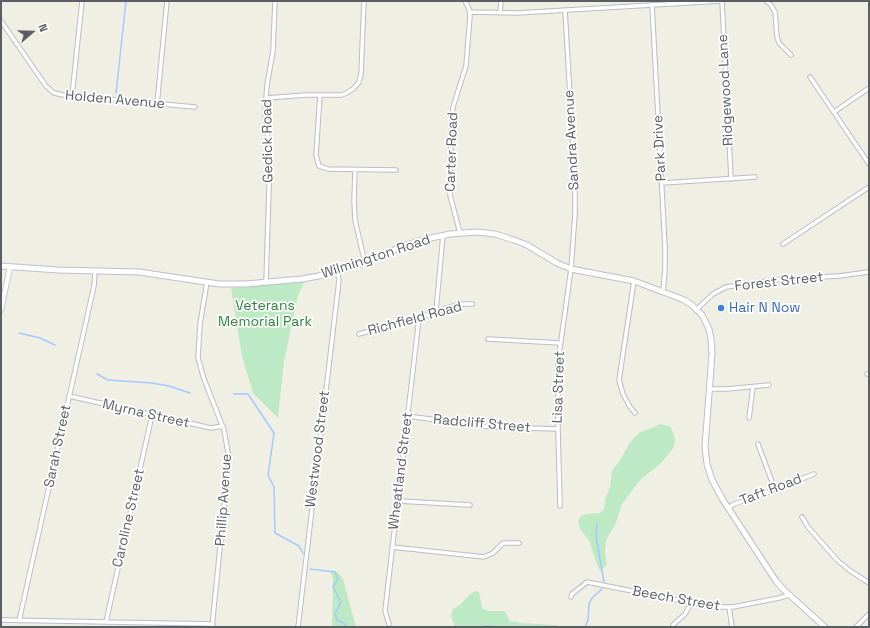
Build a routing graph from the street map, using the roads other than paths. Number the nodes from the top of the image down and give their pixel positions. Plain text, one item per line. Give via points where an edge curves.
1 (82, 1) edge
2 (167, 1) edge
3 (275, 1) edge
4 (364, 1) edge
5 (466, 1) edge
6 (501, 1) edge
7 (721, 1) edge
8 (766, 1) edge
9 (652, 5) junction
10 (565, 10) junction
11 (470, 12) junction
12 (500, 13) junction
13 (1, 21) edge
14 (791, 55) dead end
15 (810, 77) dead end
16 (869, 88) edge
17 (320, 95) junction
18 (72, 96) junction
19 (266, 98) junction
20 (157, 104) junction
21 (195, 107) dead end
22 (834, 112) junction
23 (869, 156) edge
24 (865, 158) junction
25 (869, 164) edge
26 (355, 170) junction
27 (396, 170) dead end
28 (755, 177) dead end
29 (731, 179) junction
30 (662, 183) junction
31 (869, 187) edge
32 (460, 233) junction
33 (443, 235) junction
34 (783, 244) dead end
35 (365, 262) junction
36 (1, 266) edge
37 (10, 267) junction
38 (571, 269) junction
39 (95, 271) junction
40 (337, 271) junction
41 (869, 272) edge
42 (634, 281) junction
43 (207, 282) junction
44 (266, 282) junction
45 (663, 292) junction
46 (472, 304) dead end
47 (697, 309) junction
48 (1, 310) edge
49 (436, 311) junction
50 (419, 318) junction
51 (359, 334) dead end
52 (488, 339) dead end
53 (560, 343) junction
54 (769, 385) dead end
55 (753, 387) junction
56 (709, 389) junction
57 (69, 396) junction
58 (635, 413) dead end
59 (152, 415) junction
60 (407, 416) junction
61 (749, 418) dead end
62 (223, 426) junction
63 (558, 429) junction
64 (758, 444) dead end
65 (814, 474) dead end
66 (775, 490) junction
67 (398, 501) junction
68 (470, 505) dead end
69 (560, 506) dead end
70 (728, 508) junction
71 (802, 517) dead end
72 (519, 543) dead end
73 (392, 547) junction
74 (869, 583) edge
75 (789, 595) junction
76 (571, 597) dead end
77 (691, 603) junction
78 (729, 607) junction
79 (869, 614) edge
80 (1, 620) edge
81 (19, 620) junction
82 (106, 622) junction
83 (389, 624) dead end
84 (212, 625) edge
85 (673, 625) dead end
86 (298, 627) edge
87 (732, 627) edge
88 (825, 627) edge
89 (856, 627) edge

1 - 18 street
2 - 20 street
3 - 19 street, Gedick Road via 273,51
4 - 17 street via 361,74 358,82 352,90 344,94
5 - 11 street, Carter Road
6 - 12 street
7 - 9 street
7 - 29 street, Ridgewood Lane
8 - 14 street via 775,12 779,43
9 - 10 street
9 - 30 street, Park Drive
10 - 12 street
10 - 38 street, Sandra Avenue via 575,199
11 - 12 street
11 - 32 street, Carter Road via 465,70 453,107 451,137 450,195
13 - 18 street, Holden Avenue via 47,88 56,94
15 - 22 street
16 - 22 street
17 - 19 street
17 - 26 street via 316,156 318,166
18 - 20 street, Holden Avenue
19 - 44 street, Gedick Road via 265,119 270,151
20 - 21 street, Holden Avenue
22 - 24 street
23 - 24 street
24 - 25 street
26 - 27 street
26 - 35 street via 354,216
28 - 29 street
29 - 30 street
30 - 45 street, Park Drive via 665,262
31 - 34 street
32 - 33 main road, Wilmington Road
32 - 38 main road, Wilmington Road via 482,232 510,238
33 - 35 main road, Wilmington Road via 409,244
33 - 49 street
35 - 40 main road, Wilmington Road
36 - 37 main road, Wilmington Road
37 - 39 main road, Wilmington Road
37 - 48 street
38 - 42 main road, Wilmington Road
38 - 53 street, Lisa Street
39 - 43 main road, Wilmington Road via 147,273
39 - 57 street, Sarah Street
40 - 44 main road, Wilmington Road via 308,278
40 - 86 street, Westwood Street via 339,280
41 - 47 street, Forest Street via 783,279 726,287 713,294
42 - 45 main road, Wilmington Road
42 - 58 street via 619,380 623,394
43 - 44 main road, Wilmington Road
43 - 62 street, Phillip Avenue via 200,324 198,358
45 - 47 main road, Wilmington Road via 690,303
46 - 49 street, Richfield Road via 461,304
47 - 56 main road, Wilmington Road via 706,323 711,339
49 - 50 street, Richfield Road
50 - 51 street, Richfield Road
50 - 60 street, Wheatland Street
52 - 53 street
53 - 63 street, Lisa Street
54 - 55 street
55 - 56 street
55 - 61 street
56 - 70 main road, Wilmington Road via 705,431 706,455 712,480
57 - 59 street, Myrna Street
57 - 81 street, Sarah Street
59 - 62 street, Myrna Street via 211,428
59 - 82 street, Caroline Street
60 - 63 street, Radcliff Street via 491,427
60 - 67 street, Wheatland Street
62 - 84 street, Phillip Avenue via 229,458
63 - 69 street, Lisa Street
64 - 66 street
65 - 66 street, Taft Road
66 - 70 street, Taft Road
67 - 68 street
67 - 73 street, Wheatland Street
70 - 75 main road, Wilmington Road via 776,581
71 - 74 street via 837,560
72 - 73 street via 504,543 484,557
73 - 83 street, Wheatland Street via 385,611
75 - 78 street, Beech Street
75 - 88 main road, Wilmington Road
76 - 77 street, Beech Street via 587,582
77 - 78 street, Beech Street via 709,607
77 - 85 street via 685,614
78 - 87 street
79 - 89 street
80 - 81 street
81 - 82 street
82 - 84 street

